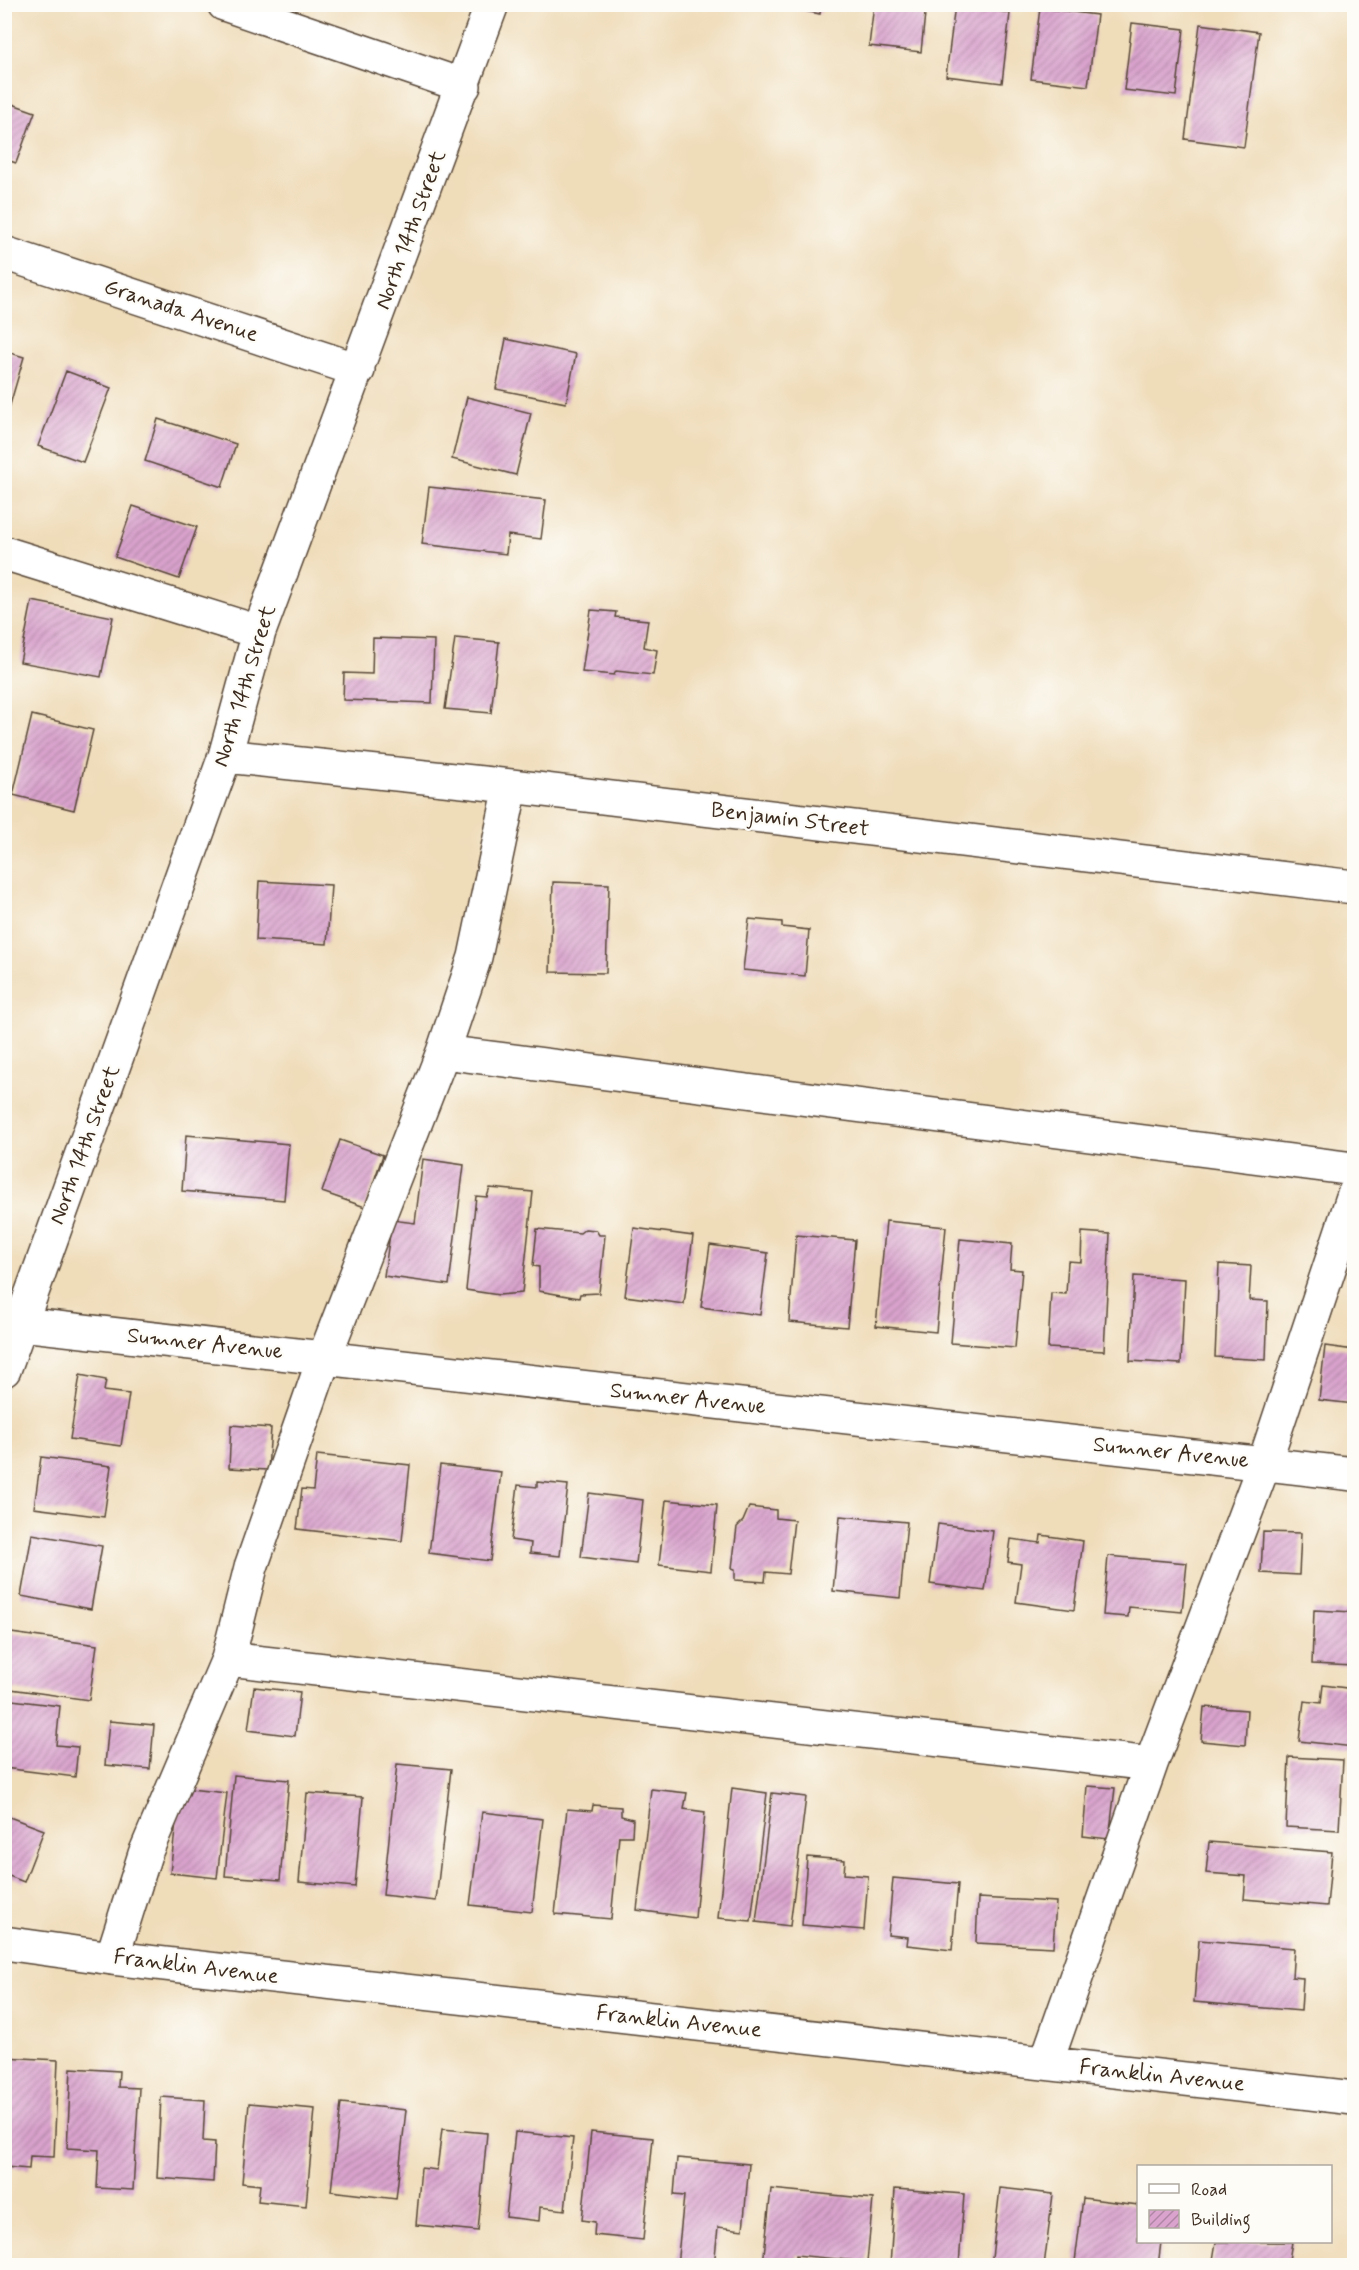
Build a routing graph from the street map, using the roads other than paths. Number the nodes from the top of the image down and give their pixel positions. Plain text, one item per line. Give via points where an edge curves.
1 (224, 4) edge
2 (492, 4) edge
3 (464, 86) junction
4 (4, 253) edge
5 (358, 370) junction
6 (4, 553) edge
7 (259, 632) junction
8 (225, 756) junction
9 (511, 786) junction
10 (1354, 887) edge
11 (443, 1052) junction
12 (1354, 1169) edge
13 (1354, 1194) edge
14 (21, 1324) junction
15 (324, 1358) junction
16 (4, 1370) edge
17 (1264, 1464) junction
18 (1354, 1474) edge
19 (228, 1659) junction
20 (1151, 1764) junction
21 (4, 1943) edge
22 (112, 1958) junction
23 (1046, 2063) junction
24 (1354, 2098) edge

1 - 3 street
2 - 3 street, North 14th Street
3 - 5 street, North 14th Street
4 - 5 street, Granada Avenue
5 - 7 street, North 14th Street
6 - 7 street
7 - 8 street, North 14th Street
8 - 9 street, Benjamin Street
8 - 14 street, North 14th Street
9 - 10 street, Benjamin Street
9 - 11 street via 475,957
11 - 12 street
11 - 15 street
13 - 17 street
14 - 15 street, Sumner Avenue
14 - 16 street, North 14th Street
15 - 17 street, Sumner Avenue
15 - 19 street via 250,1567
17 - 18 street, Sumner Avenue
17 - 20 street
19 - 20 street
19 - 22 street via 145,1854
20 - 23 street
21 - 22 street, Franklin Avenue
22 - 23 street, Franklin Avenue
23 - 24 street, Franklin Avenue

